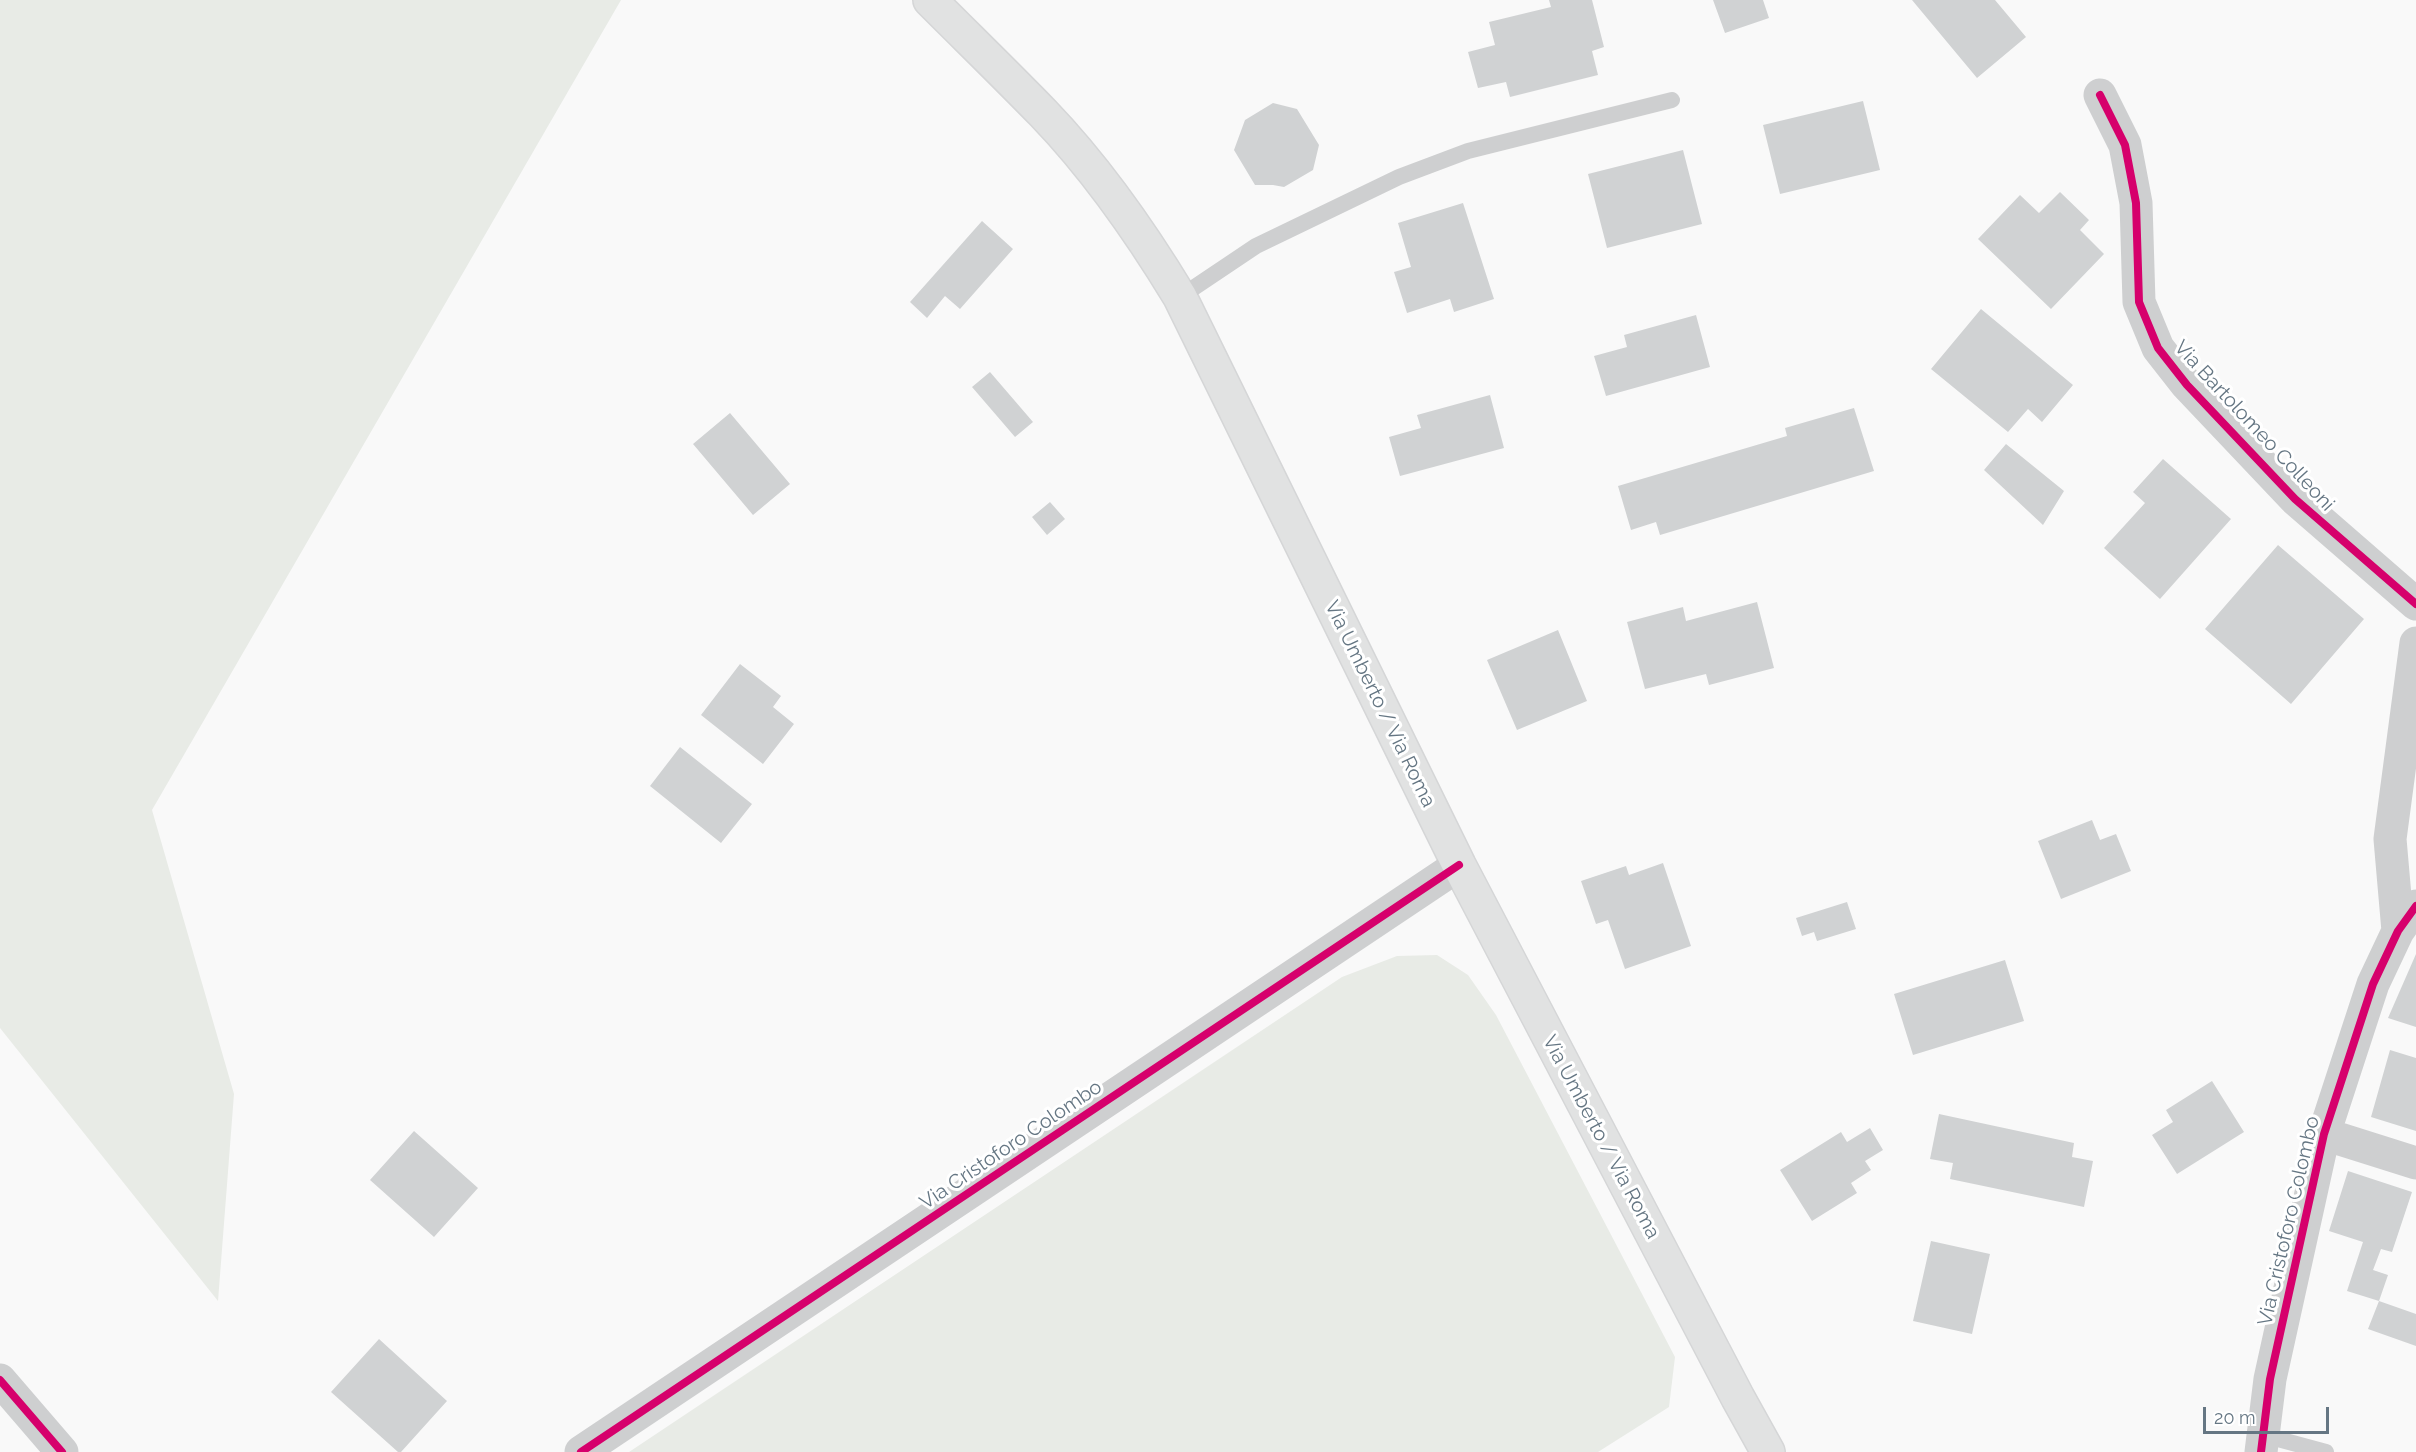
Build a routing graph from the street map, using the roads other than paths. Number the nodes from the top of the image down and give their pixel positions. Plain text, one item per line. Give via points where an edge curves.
1 (930, 0) edge
2 (2100, 95) dead end
3 (1672, 100) dead end
4 (1180, 297) junction
5 (2416, 604) edge
6 (2416, 643) edge
7 (1460, 865) junction
8 (2407, 919) edge
9 (2324, 1134) junction
10 (2416, 1163) edge
11 (0, 1380) edge
12 (2262, 1443) edge
13 (62, 1452) edge
14 (581, 1452) edge
15 (1768, 1452) edge
16 (2326, 1452) edge

1 - 4 main road, Via Umberto / Via Roma via 1044,114 1103,184
2 - 5 street, Via Bartolomeo Colleoni via 2125,145 2136,203 2139,302 2158,348 2187,386 2295,499
3 - 4 lane via 1468,151 1399,177 1256,246
4 - 7 main road, Via Umberto / Via Roma
6 - 8 street via 2390,839
7 - 14 street, Via Cristoforo Colombo
7 - 15 main road, Via Umberto / Via Roma
8 - 9 street, Via Cristoforo Colombo via 2373,984
9 - 10 street
9 - 12 street, Via Cristoforo Colombo via 2270,1379
11 - 13 street
12 - 16 lane

